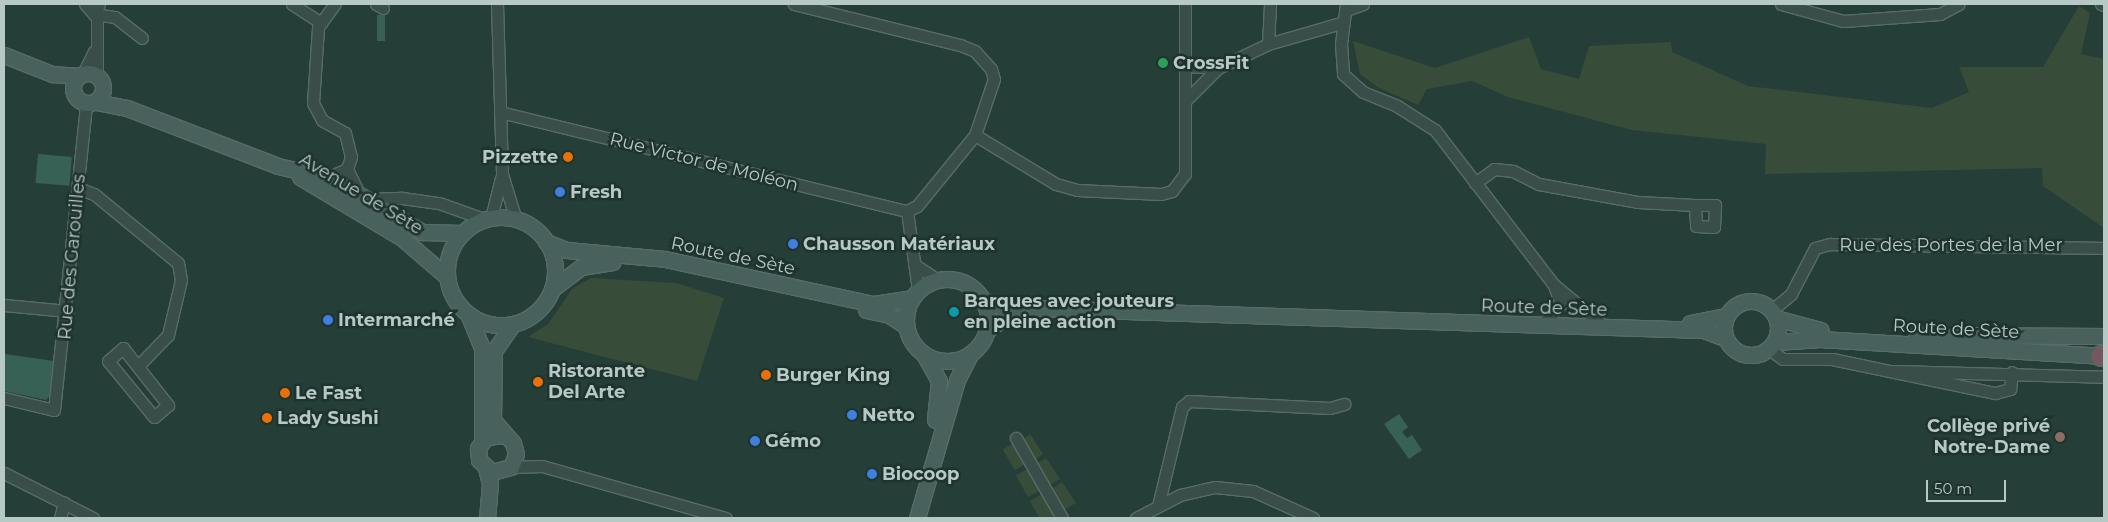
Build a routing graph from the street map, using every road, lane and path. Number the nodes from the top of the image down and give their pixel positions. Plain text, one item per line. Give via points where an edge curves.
1 (85, 4) edge
2 (292, 4) edge
3 (334, 4) edge
4 (497, 4) edge
5 (794, 4) edge
6 (1185, 4) edge
7 (1270, 4) edge
8 (1363, 4) edge
9 (1781, 4) edge
10 (1960, 4) edge
11 (2101, 4) edge
12 (2104, 5) edge
13 (97, 9) edge
14 (1345, 12) edge
15 (321, 23) junction
16 (142, 38) dead end
17 (1268, 44) junction
18 (4, 55) edge
19 (1185, 66) junction
20 (1218, 68) junction
21 (52, 74) junction
22 (91, 79) junction
23 (74, 93) junction
24 (1186, 101) junction
25 (91, 103) junction
26 (127, 108) junction
27 (500, 112) junction
28 (975, 135) junction
29 (278, 166) junction
30 (347, 169) junction
31 (502, 174) junction
32 (329, 178) junction
33 (1475, 183) junction
34 (78, 188) junction
35 (364, 196) junction
36 (1695, 205) dead end
37 (907, 211) junction
38 (487, 219) junction
39 (516, 220) junction
40 (462, 233) junction
41 (546, 242) junction
42 (2104, 248) edge
43 (914, 264) junction
44 (446, 276) junction
45 (938, 280) junction
46 (1553, 284) junction
47 (552, 289) junction
48 (915, 294) junction
49 (984, 301) junction
50 (4, 305) edge
51 (1038, 307) junction
52 (68, 311) junction
53 (1775, 315) junction
54 (469, 316) junction
55 (1725, 316) junction
56 (1361, 318) junction
57 (1546, 320) junction
58 (1599, 322) junction
59 (512, 325) junction
60 (906, 326) junction
61 (986, 331) junction
62 (1724, 338) junction
63 (1773, 346) junction
64 (2104, 351) edge
65 (971, 353) junction
66 (924, 354) junction
67 (138, 366) junction
68 (1881, 372) junction
69 (2012, 372) junction
70 (2104, 378) edge
71 (4, 398) edge
72 (1344, 404) dead end
73 (505, 435) junction
74 (1016, 438) dead end
75 (482, 441) junction
76 (516, 448) junction
77 (542, 466) junction
78 (486, 468) junction
79 (508, 469) junction
80 (4, 473) edge
81 (490, 499) junction
82 (64, 503) junction
83 (1158, 506) junction
84 (60, 518) edge
85 (93, 518) edge
86 (487, 518) edge
87 (726, 518) edge
88 (907, 518) edge
89 (916, 518) edge
90 (1062, 518) edge
91 (1136, 518) edge
92 (1313, 518) edge

1 - 13 street
2 - 15 street
3 - 15 street
4 - 27 street
5 - 28 street via 975,51 985,58 994,79
6 - 19 street
7 - 17 street
8 - 14 street
9 - 10 street via 1843,21 1940,14
11 - 12 street
13 - 16 street via 115,16
13 - 22 street
14 - 17 street
14 - 33 street via 1343,74 1363,92 1425,121
15 - 30 street via 315,52 313,103 322,120 348,139 351,157
17 - 20 street
18 - 21 main road
19 - 20 street
19 - 24 street
20 - 24 street
21 - 22 main road
21 - 23 main road
22 - 23 main road
22 - 25 main road
22 - 26 main road, Avenue de Sète
23 - 25 main road
24 - 28 street via 1186,174 1167,194 1077,190 1056,184
25 - 26 main road, Avenue de Sète
25 - 34 street, Rue des Garouilles
26 - 29 main road, Avenue de Sète
27 - 31 street
27 - 37 street, Rue Victor de Moléon
28 - 37 street via 917,206
29 - 32 main road, Avenue de Sète
29 - 44 main road, Avenue de Sète via 402,238
30 - 32 street
30 - 35 street
31 - 38 street
31 - 39 street
32 - 35 main road, Avenue de Sète
33 - 36 street via 1497,169 1539,184 1638,202
33 - 46 street
34 - 52 street, Rue des Garouilles
34 - 67 street via 94,194 178,263 181,280 168,334
35 - 38 street via 440,204
35 - 40 main road, Avenue de Sète via 422,232
37 - 43 street
38 - 39 main road
38 - 40 main road
39 - 41 main road
40 - 44 main road via 447,260
41 - 47 main road via 555,273
41 - 48 main road, Route de Sète via 567,250 665,260 874,304
42 - 53 street, Rue des Portes de la Mer via 1830,244 1815,248 1791,294
43 - 45 street
43 - 48 street
44 - 54 main road via 450,291
45 - 48 main road
45 - 49 main road via 964,283
46 - 57 street via 1561,304
46 - 58 street
47 - 59 main road via 537,312
47 - 60 main road, Route de Sète via 580,267 633,263 873,311
48 - 60 main road
49 - 51 main road, Route de Sète
49 - 61 main road
50 - 52 street
51 - 56 main road, Route de Sète
51 - 61 main road, Route de Sète via 1007,316
52 - 71 street, Rue des Garouilles via 54,410
53 - 55 main road via 1745,304
53 - 63 main road
53 - 64 main road, Route de Sète via 1812,329
54 - 59 main road via 482,323
54 - 75 main road via 482,348
55 - 58 main road, Route de Sète via 1689,323
55 - 62 main road
56 - 57 main road, Route de Sète
56 - 62 main road, Route de Sète via 1703,330
57 - 58 main road, Route de Sète
59 - 73 main road via 494,350 493,420
60 - 66 main road via 913,344
61 - 65 main road
62 - 63 main road via 1742,351
63 - 64 main road, Route de Sète via 1820,339
63 - 68 street via 1783,359 1832,360
65 - 66 main road via 948,361
65 - 89 main road via 957,380
66 - 88 main road via 935,369 940,392
67 - 67 street via 123,348 108,360 154,417 168,405
68 - 69 street
68 - 69 street via 1995,393 2010,389
69 - 70 street
72 - 83 street via 1330,408 1189,401 1182,407
73 - 75 main road via 492,434
73 - 76 main road
74 - 90 street
75 - 78 main road via 478,454
76 - 77 street
76 - 79 main road
77 - 79 street
77 - 87 street
78 - 79 main road
78 - 81 main road
79 - 81 main road
80 - 82 street
81 - 86 main road
82 - 84 street
82 - 85 street
83 - 91 street
83 - 92 street via 1197,489 1232,487

